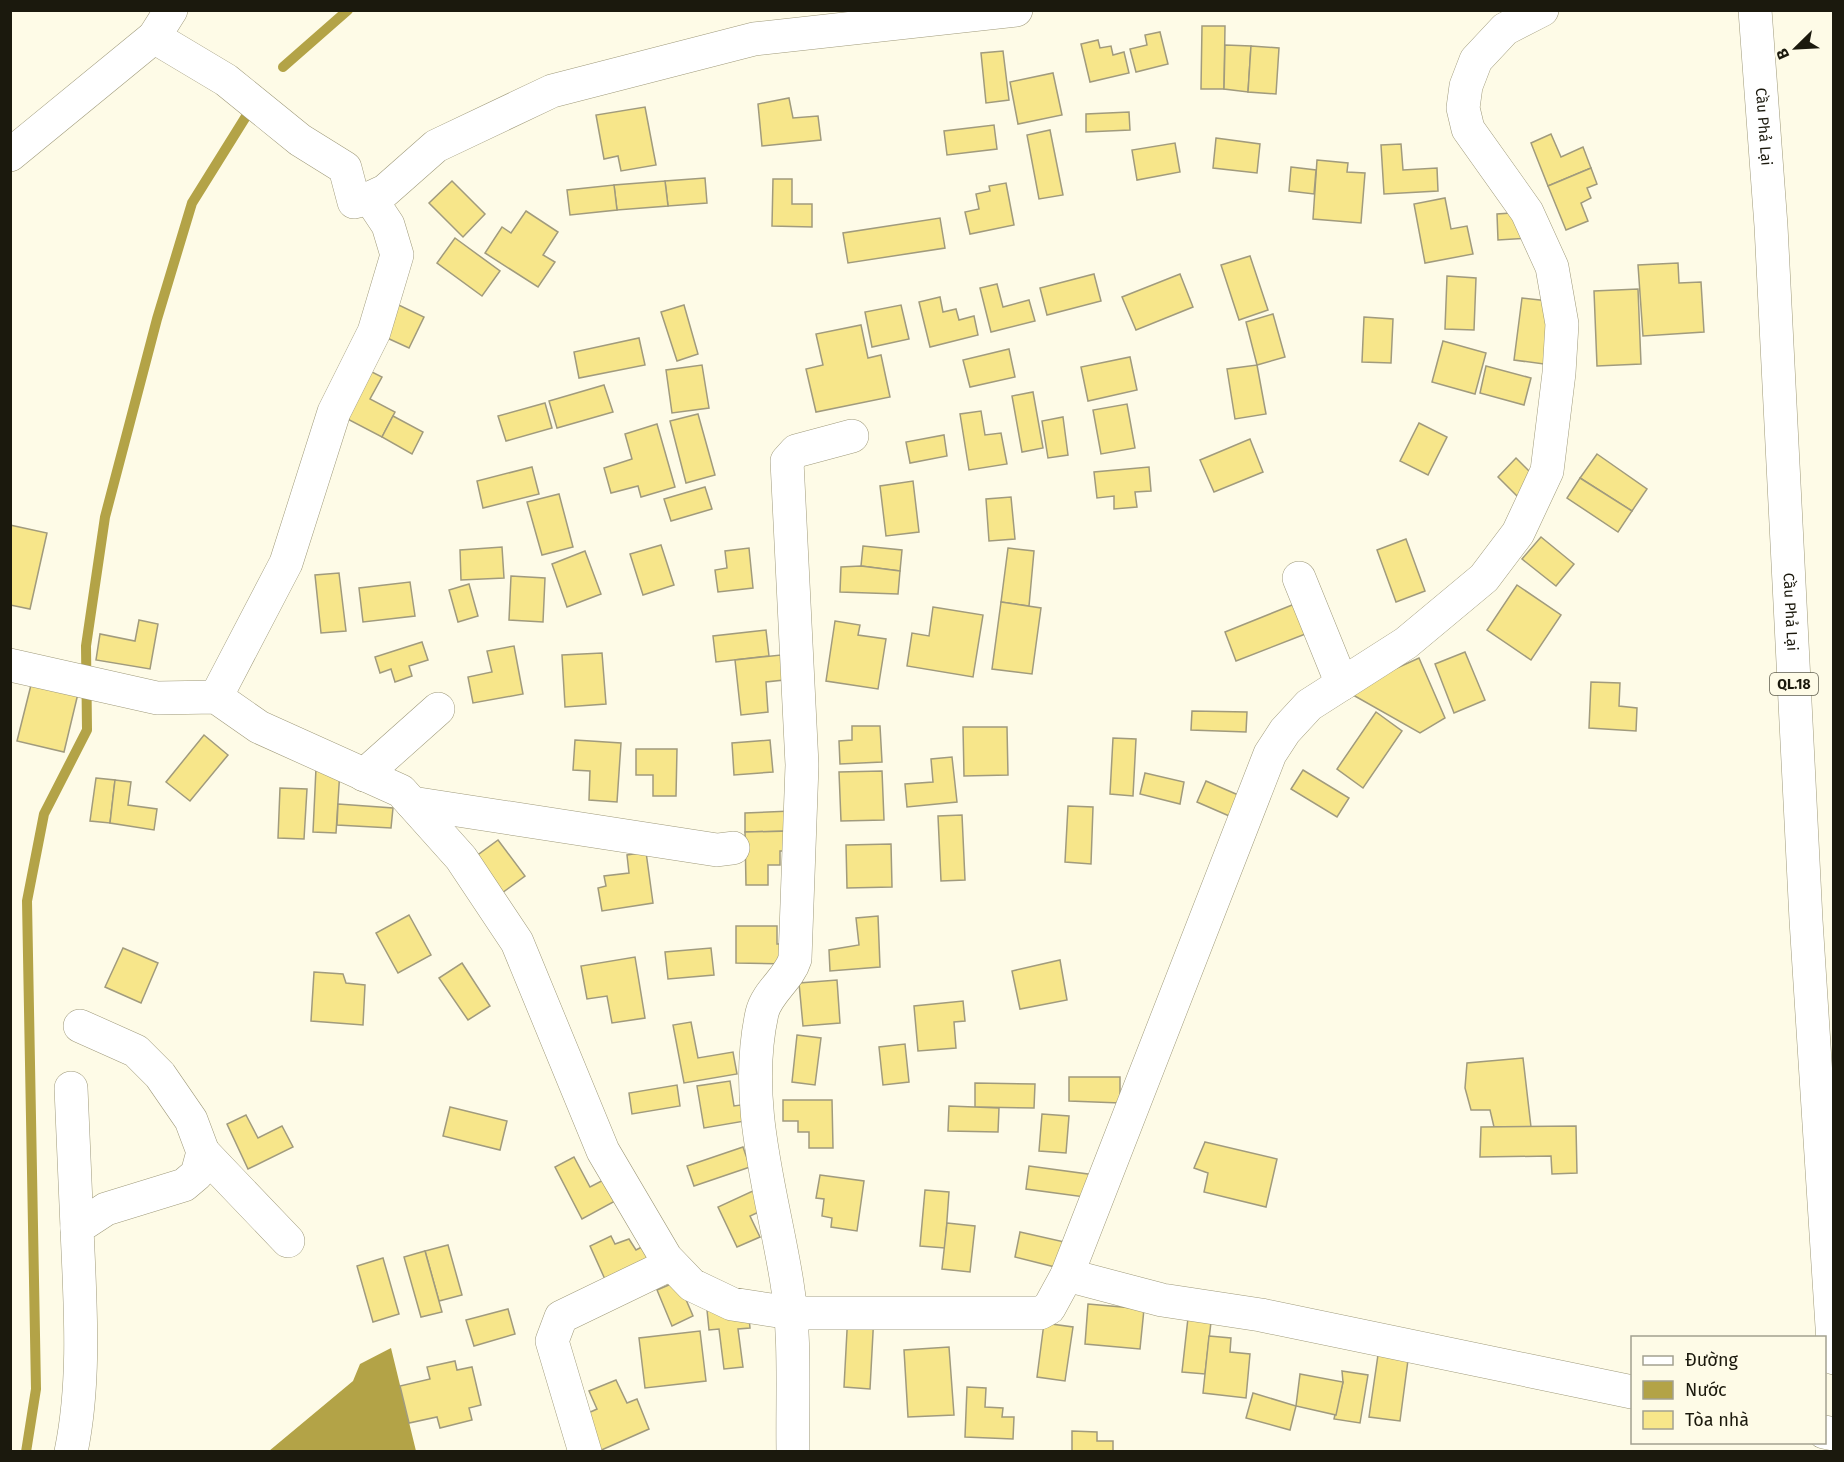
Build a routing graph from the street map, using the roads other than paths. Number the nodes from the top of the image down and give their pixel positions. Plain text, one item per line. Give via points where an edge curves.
1 (1016, 10) edge
2 (1542, 10) edge
3 (1755, 10) edge
4 (163, 24) edge
5 (10, 155) edge
6 (370, 198) junction
7 (852, 436) dead end
8 (1299, 578) dead end
9 (10, 665) edge
10 (1342, 684) junction
11 (216, 698) junction
12 (438, 709) dead end
13 (364, 775) junction
14 (412, 803) junction
15 (733, 848) dead end
16 (80, 1026) dead end
17 (71, 1088) dead end
18 (202, 1152) junction
19 (77, 1228) junction
20 (288, 1241) dead end
21 (671, 1264) junction
22 (1067, 1275) junction
23 (791, 1313) junction
24 (1833, 1358) edge
25 (1631, 1392) edge
26 (71, 1452) edge
27 (585, 1452) edge
28 (793, 1452) edge

1 - 6 main road via 754,39 552,91 436,146 385,191
2 - 10 main road via 1505,29 1476,60 1462,108 1468,129 1527,212 1552,267 1562,324 1547,471 1518,533 1484,578 1406,643
3 - 24 main road, Cầu Phả Lại / QL.18 via 1771,226 1806,920
4 - 5 main road
4 - 6 main road via 300,140 345,168 354,202
6 - 11 main road via 388,225 397,255 374,332 334,412 286,563
7 - 23 main road via 796,451 787,461 802,765 795,959 763,1009 757,1100 762,1160
8 - 10 main road
9 - 11 main road via 157,698
10 - 22 main road via 1309,705 1270,754
11 - 13 main road via 259,727
12 - 13 main road
13 - 14 main road via 401,791
14 - 15 main road via 717,850
14 - 21 main road via 461,858 517,942 603,1151
16 - 18 main road via 136,1051 160,1075 191,1120
17 - 19 main road
18 - 19 main road via 197,1174 184,1185 106,1209
18 - 20 main road
19 - 26 main road via 81,1306 78,1416
21 - 23 main road via 692,1285 732,1304
21 - 27 main road via 561,1317 552,1341
22 - 23 main road via 1049,1308 1040,1313
22 - 25 main road via 1162,1300 1261,1315
23 - 28 main road

